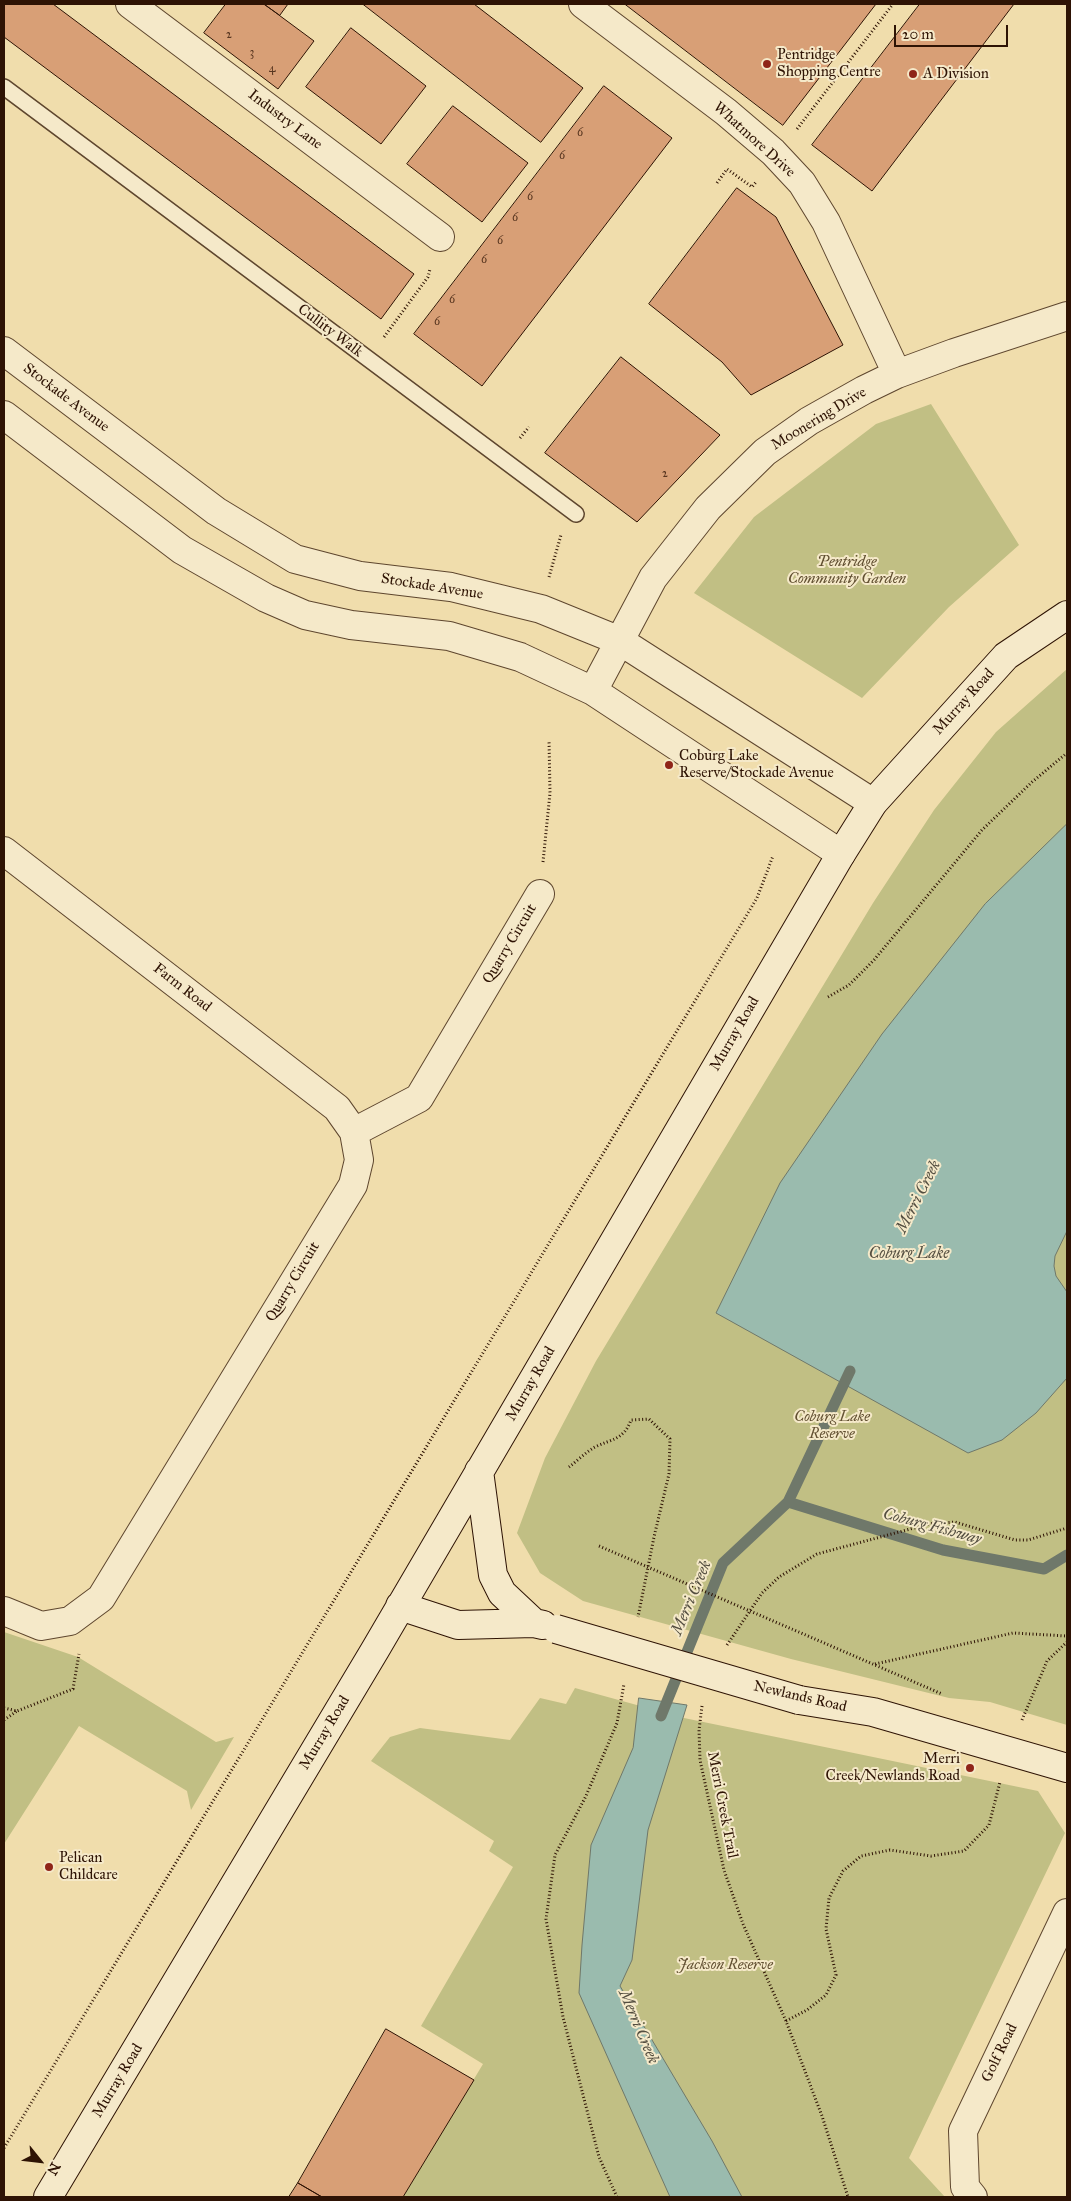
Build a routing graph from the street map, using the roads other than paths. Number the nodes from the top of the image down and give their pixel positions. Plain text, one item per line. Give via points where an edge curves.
1 (130, 4) edge
2 (586, 5) edge
3 (4, 87) edge
4 (440, 237) road end
5 (1067, 316) edge
6 (4, 351) edge
7 (897, 374) junction
8 (4, 415) edge
9 (576, 514) road end
10 (1067, 615) edge
11 (620, 641) junction
12 (593, 691) junction
13 (873, 803) junction
14 (4, 850) edge
15 (841, 854) junction
16 (540, 894) road end
17 (354, 1132) junction
18 (479, 1471) junction
19 (400, 1606) junction
20 (4, 1611) edge
21 (545, 1626) junction
22 (1067, 1768) edge
23 (1067, 1913) edge
24 (48, 2197) edge
25 (973, 2197) edge

1 - 4 street, Industry Lane
2 - 7 street, Whatmore Drive via 726,112 773,152 802,183 826,222
3 - 9 lane, Cullity Walk
5 - 7 street, Moonering Drive
6 - 11 street, Stockade Avenue via 216,511 295,559 360,576 452,587 541,608
7 - 11 street, Moonering Drive via 809,421 765,452 708,508 675,549 653,578
8 - 12 street via 182,550 266,598 305,615 351,625 449,636 520,657
10 - 13 street, Murray Road via 1006,656
11 - 12 street, Moonering Drive
11 - 13 street, Stockade Avenue
12 - 15 street
13 - 15 street, Murray Road
14 - 17 street, Farm Road via 337,1108
15 - 18 street, Murray Road
16 - 17 street, Quarry Circuit via 420,1098
17 - 20 street, Quarry Circuit via 359,1160 353,1185 101,1598 70,1621 41,1626
18 - 19 street, Murray Road
18 - 21 street, Newlands Road via 493,1575 502,1594
19 - 21 street, Newlands Road via 458,1625
19 - 24 street, Murray Road
21 - 22 street, Newlands Road, bridge via 799,1700 873,1712
23 - 25 street, Golf Road via 963,2131 965,2187

